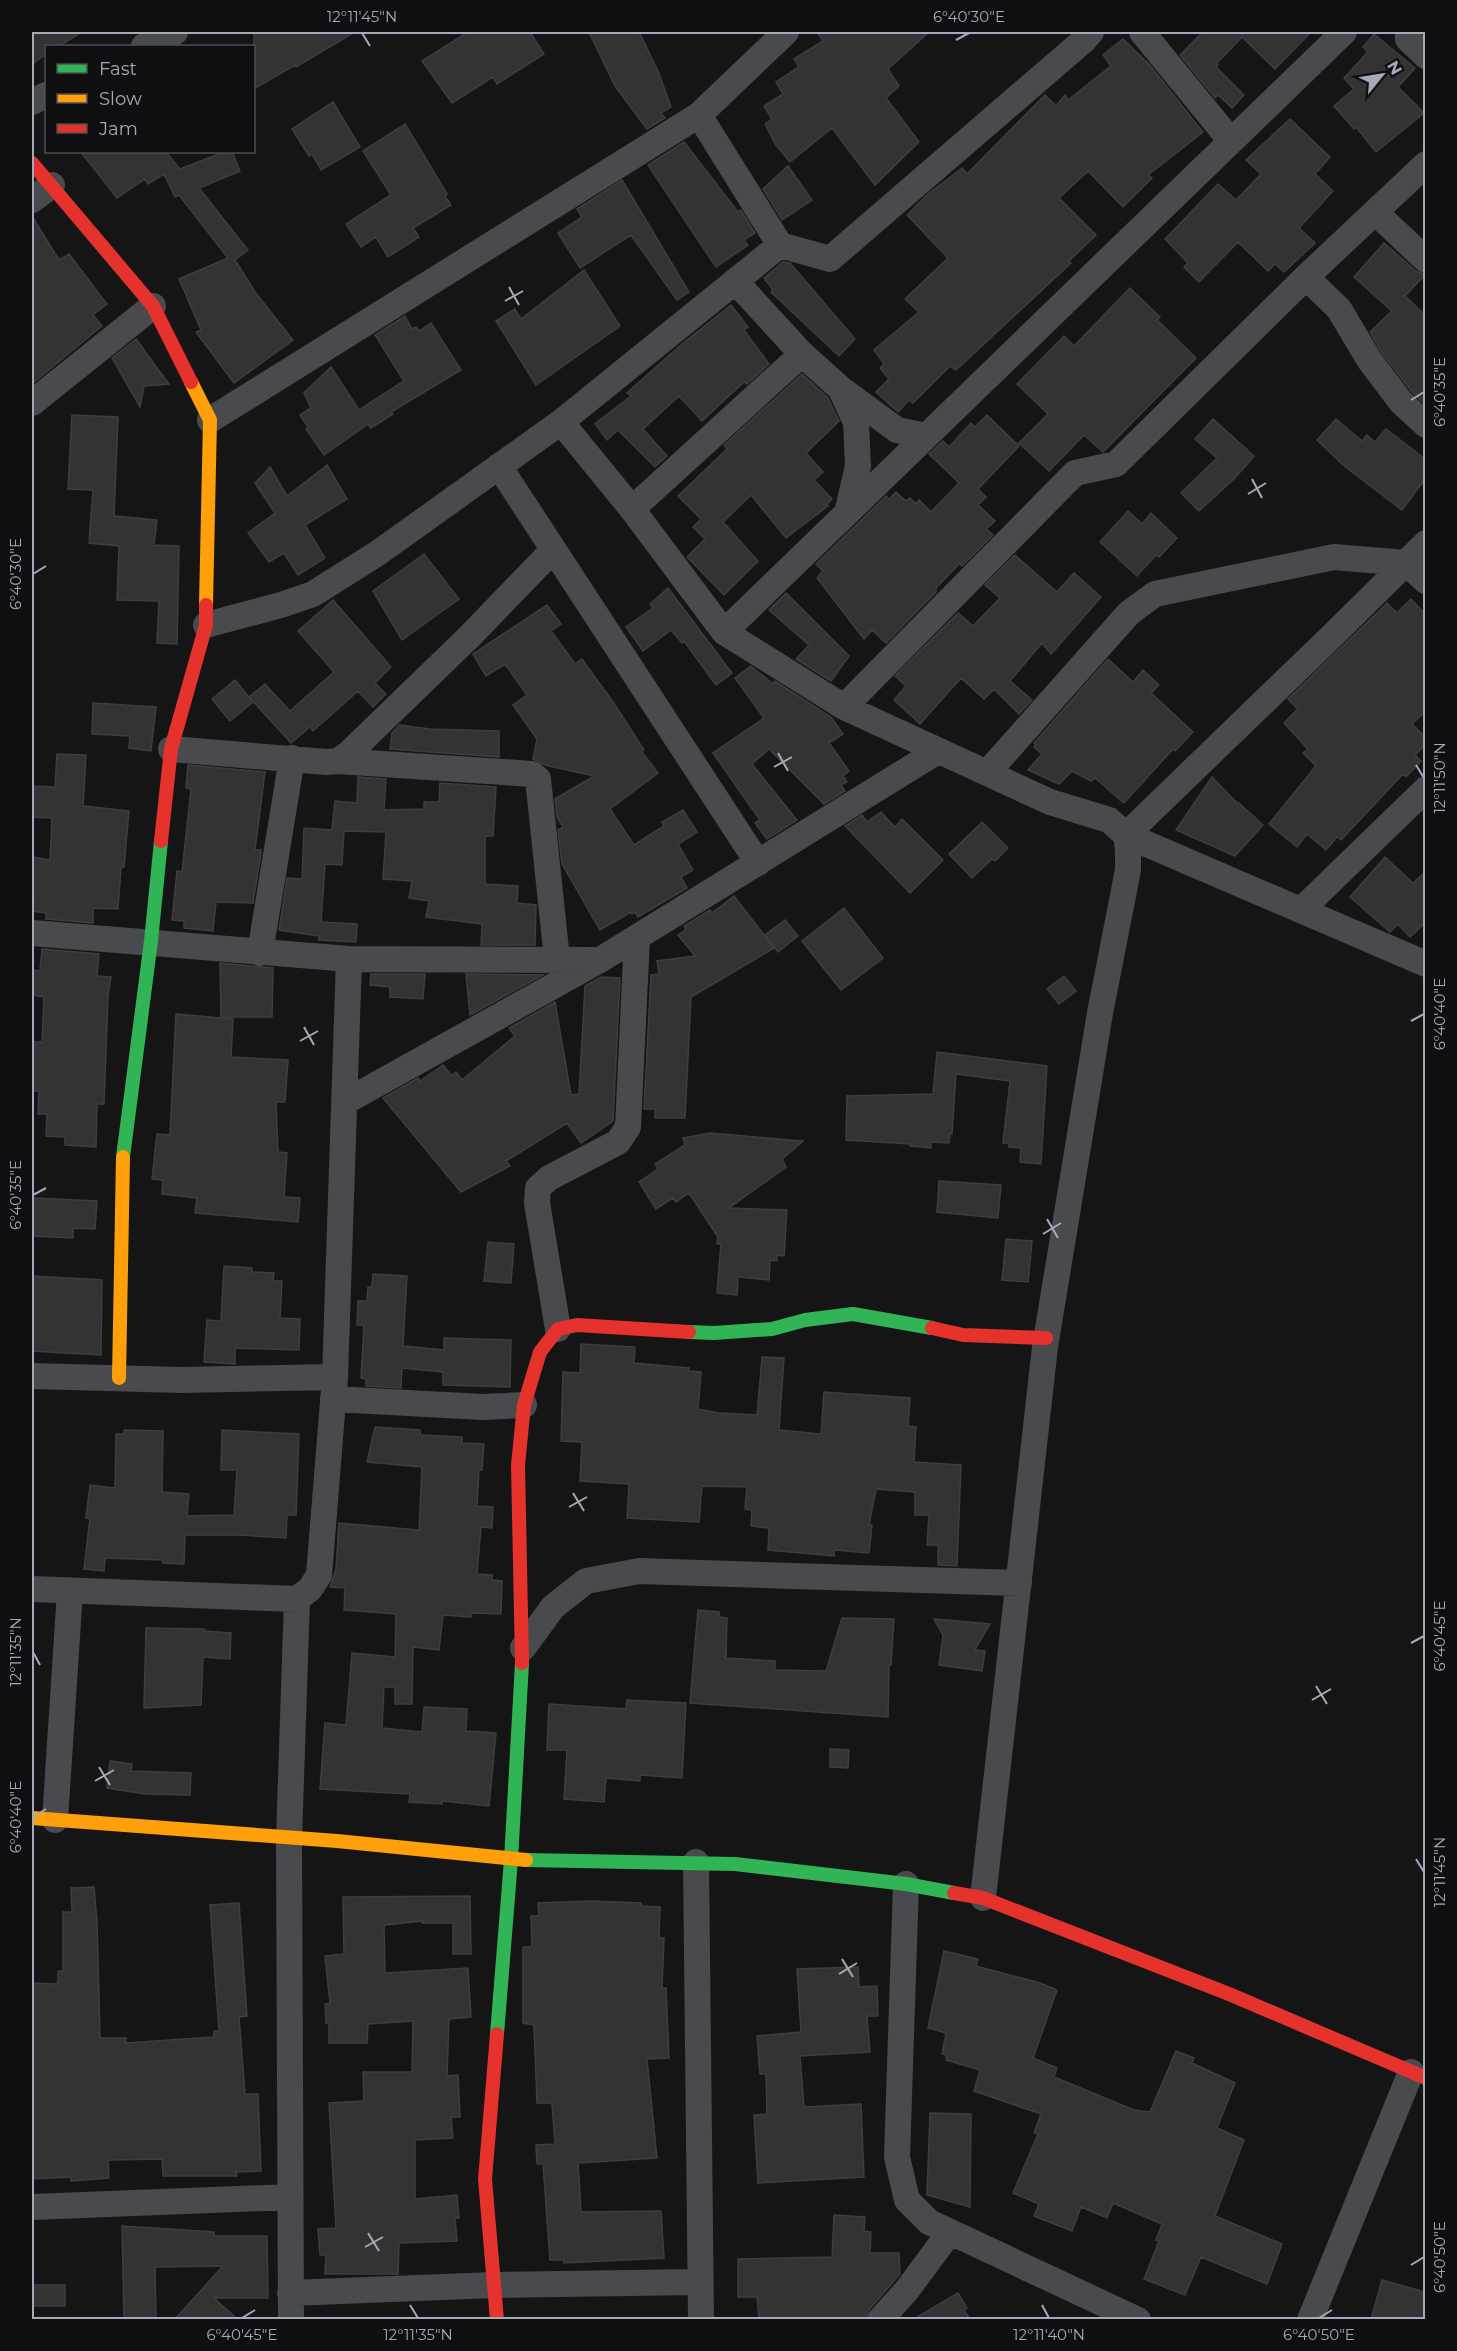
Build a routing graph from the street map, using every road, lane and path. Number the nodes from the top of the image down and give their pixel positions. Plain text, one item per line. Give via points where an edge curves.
1 (175, 32) edge
2 (786, 32) edge
3 (1091, 32) edge
4 (1142, 32) edge
5 (1344, 32) edge
6 (1408, 32) edge
7 (146, 45) edge
8 (1425, 56) edge
9 (699, 115) junction
10 (1231, 141) junction
11 (32, 163) edge
12 (1425, 164) edge
13 (52, 185) junction
14 (32, 200) edge
15 (1375, 212) junction
16 (780, 245) junction
17 (1425, 260) edge
18 (1306, 277) junction
19 (735, 281) junction
20 (153, 306) junction
21 (802, 354) junction
22 (841, 389) junction
23 (32, 403) edge
24 (210, 420) junction
25 (561, 422) junction
26 (1425, 425) edge
27 (926, 436) junction
28 (499, 466) junction
29 (632, 509) junction
30 (847, 513) junction
31 (1425, 543) edge
32 (554, 550) junction
33 (1406, 563) junction
34 (1425, 581) edge
35 (206, 625) junction
36 (724, 632) junction
37 (844, 707) junction
38 (171, 749) junction
39 (938, 752) junction
40 (292, 758) junction
41 (338, 761) junction
42 (987, 773) junction
43 (1425, 789) edge
44 (1126, 835) junction
45 (758, 863) junction
46 (1301, 910) junction
47 (32, 933) edge
48 (637, 937) junction
49 (151, 941) junction
50 (260, 953) junction
51 (349, 959) junction
52 (557, 960) junction
53 (600, 960) junction
54 (1425, 964) edge
55 (345, 1102) junction
56 (558, 1329) junction
57 (1046, 1338) junction
58 (32, 1376) edge
59 (119, 1378) junction
60 (334, 1388) junction
61 (524, 1406) junction
62 (1019, 1583) junction
63 (32, 1589) edge
64 (70, 1592) junction
65 (297, 1599) junction
66 (523, 1648) junction
67 (43, 1819) edge
68 (289, 1838) junction
69 (511, 1860) junction
70 (696, 1862) junction
71 (906, 1884) junction
72 (982, 1898) junction
73 (1418, 2075) edge
74 (290, 2197) junction
75 (32, 2207) edge
76 (950, 2232) junction
77 (699, 2282) junction
78 (494, 2285) junction
79 (290, 2293) junction
80 (291, 2319) edge
81 (498, 2319) edge
82 (701, 2319) edge
83 (880, 2319) edge
84 (1138, 2319) edge
85 (1310, 2319) edge

1 - 7 street
2 - 9 street
3 - 16 street via 830,260
4 - 10 street
5 - 10 street
6 - 8 street via 1408,39
9 - 16 street
9 - 24 street
10 - 27 street
11 - 13 street
12 - 15 street
13 - 14 street
13 - 20 street
15 - 17 street
15 - 18 street
16 - 19 street
18 - 26 street via 1339,309 1370,361 1401,402
18 - 37 street via 1116,464 1075,472
19 - 21 street
19 - 25 street
20 - 23 street
20 - 24 street
21 - 22 street
21 - 29 street
22 - 27 street via 897,430
22 - 30 street via 856,422 858,466
24 - 35 street
25 - 28 street
25 - 29 street
27 - 30 street
28 - 32 street
28 - 35 street via 378,553 313,594
29 - 36 street
30 - 36 street
31 - 33 street
32 - 41 street
32 - 45 street
33 - 34 street
33 - 42 street via 1334,556 1155,594 1129,613
33 - 44 street
35 - 38 street
36 - 37 street
37 - 39 street
38 - 40 street
38 - 49 street
39 - 42 street
39 - 45 street
40 - 41 street
40 - 50 street
41 - 52 street via 532,774 538,780
42 - 44 street via 1050,802 1109,820
43 - 46 street
44 - 46 street
44 - 57 street via 1128,870
45 - 48 street
46 - 54 street
47 - 49 street
48 - 53 street
48 - 56 street via 628,1127 618,1142 549,1178 538,1188 537,1203
49 - 50 street
49 - 59 street via 122,1163
50 - 51 street
51 - 52 street
51 - 55 street
52 - 53 street
53 - 55 street
55 - 60 street
56 - 57 street via 577,1325 742,1332 853,1314 954,1334
56 - 61 street via 540,1352
57 - 62 street
58 - 59 street
59 - 60 street
60 - 61 street via 483,1407
60 - 65 street via 319,1575
61 - 66 street via 518,1465
62 - 66 street via 639,1571 586,1581 553,1607
62 - 72 street
63 - 64 street
64 - 65 street
64 - 67 street
65 - 68 street
66 - 69 street
67 - 68 street
68 - 69 street
68 - 74 street
69 - 70 street
69 - 78 street via 485,2179
70 - 71 street
70 - 77 street
71 - 72 street
71 - 76 street via 897,2157 907,2200 929,2222
72 - 73 street via 1230,1994
73 - 85 street
74 - 75 street
74 - 79 street
76 - 83 street
76 - 84 street
77 - 78 street
77 - 82 street
78 - 79 street
78 - 81 street
79 - 80 street

